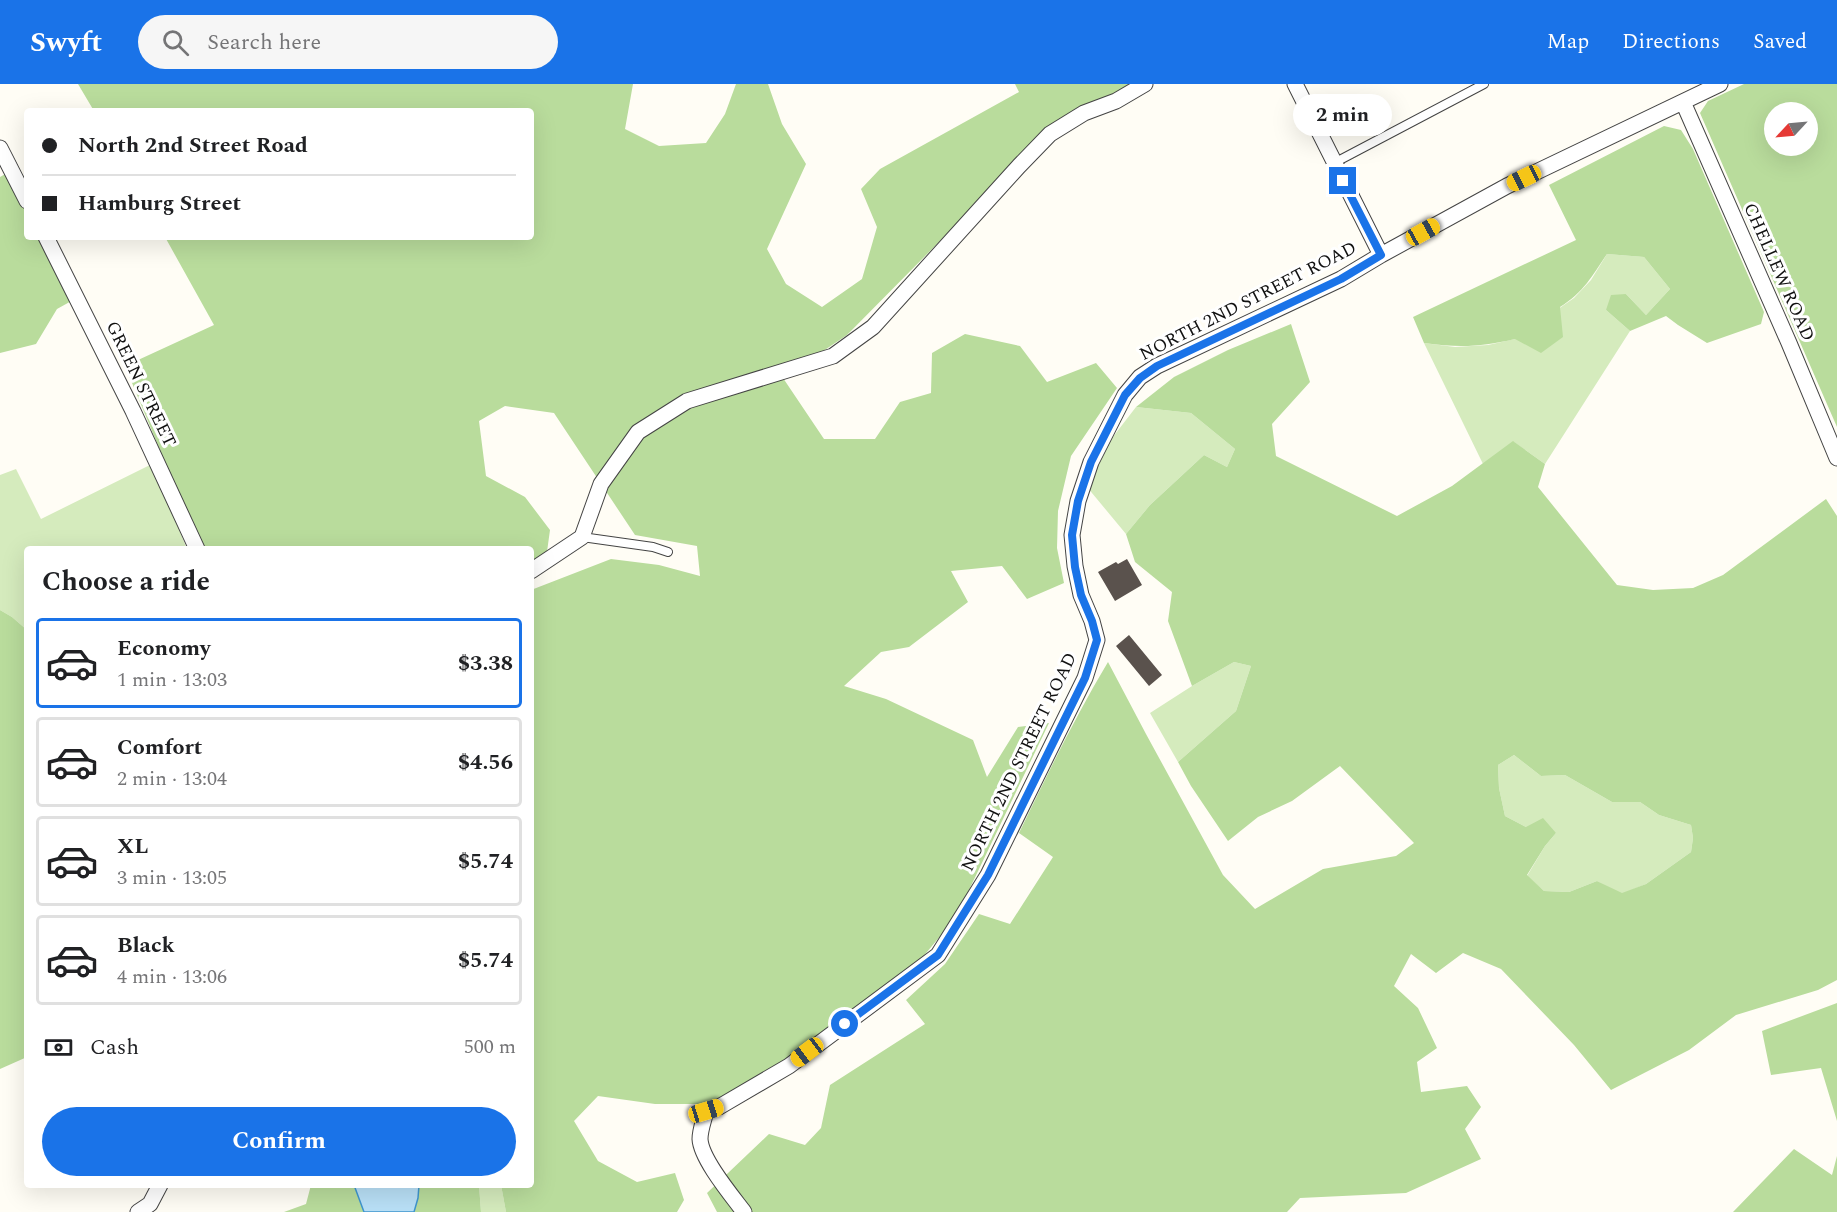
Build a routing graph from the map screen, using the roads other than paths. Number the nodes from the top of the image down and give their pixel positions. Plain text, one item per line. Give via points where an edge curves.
1 (1145, 84) edge
2 (1295, 84) edge
3 (1484, 84) edge
4 (1720, 84) edge
5 (1683, 102) junction
6 (0, 148) edge
7 (1334, 163) junction
8 (24, 195) edge
9 (48, 240) edge
10 (1381, 255) junction
11 (1837, 458) edge
12 (582, 537) junction
13 (196, 546) edge
14 (668, 552) dead end
15 (534, 569) edge
16 (158, 1188) edge
17 (138, 1212) edge
18 (744, 1212) edge

1 - 12 street via 1050,134 873,327 833,356 687,401 638,432 601,484
2 - 7 street
3 - 7 lane
4 - 5 street, NORTH 2ND STREET ROAD
5 - 10 street, NORTH 2ND STREET ROAD via 1507,186
5 - 11 street, CHELLEW ROAD
6 - 8 street
7 - 10 street
9 - 13 street, GREEN STREET via 134,411
10 - 18 street, NORTH 2ND STREET ROAD via 1341,279 1157,366 1125,395 1091,462 1072,535 1081,595 1097,640 1085,678 988,875 938,955 789,1066 706,1111 700,1140 717,1176
12 - 14 lane
12 - 15 street
16 - 17 street via 150,1204

